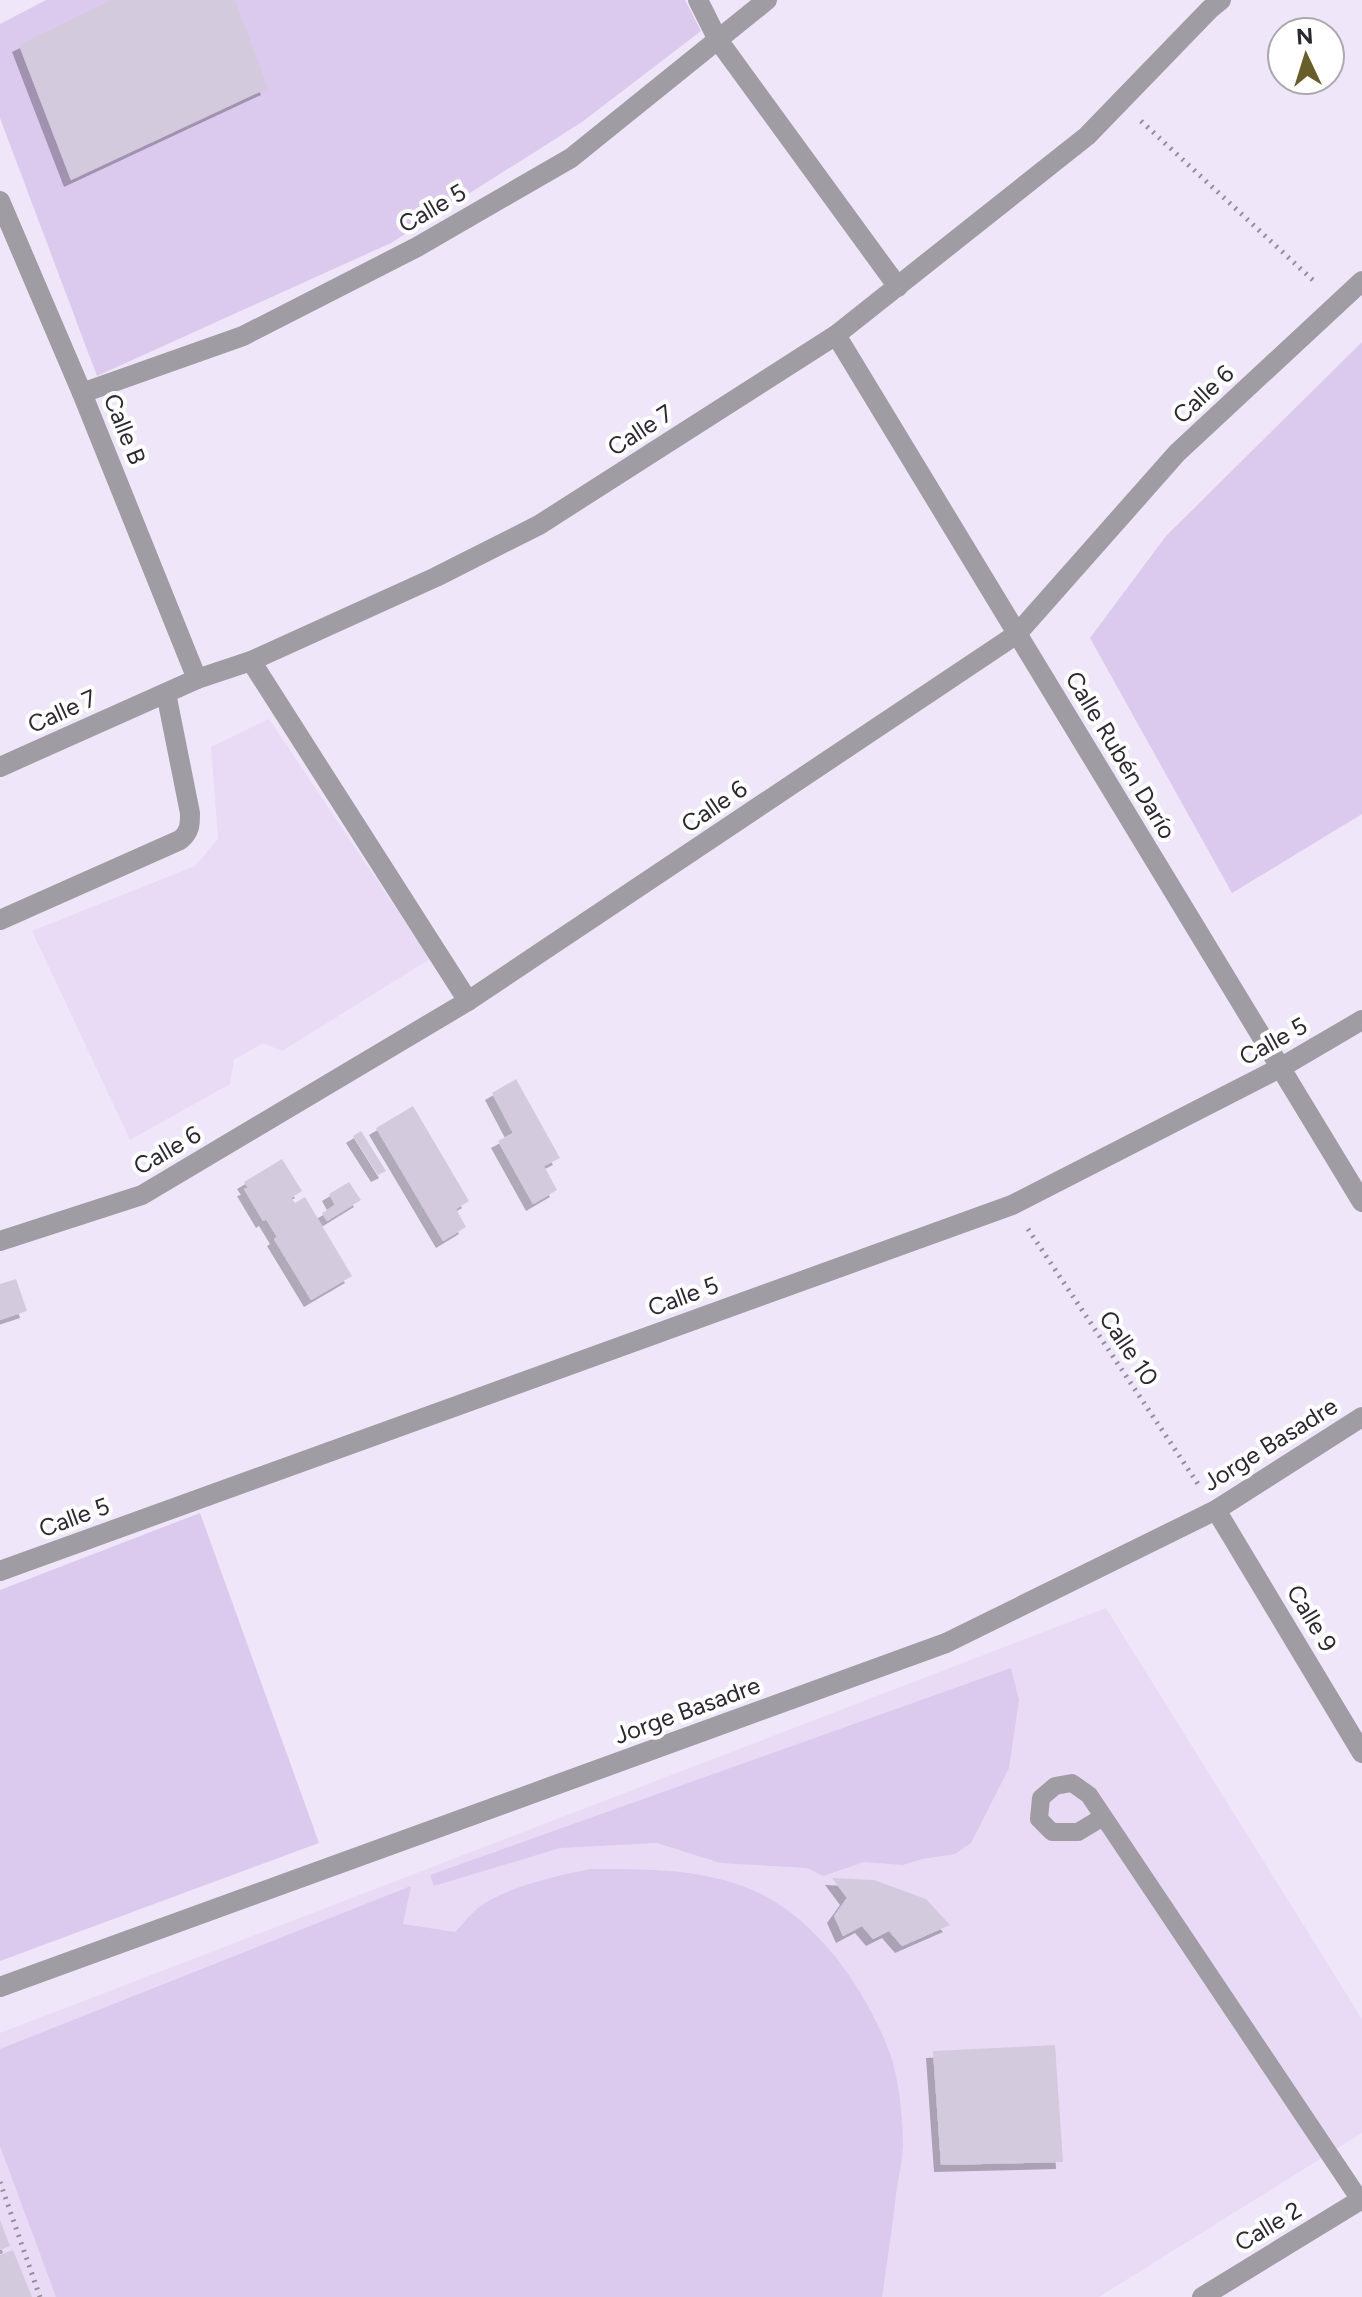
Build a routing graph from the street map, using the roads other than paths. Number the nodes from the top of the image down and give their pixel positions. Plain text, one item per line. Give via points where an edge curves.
1 (698, 0) edge
2 (767, 0) edge
3 (1221, 0) edge
4 (718, 40) junction
5 (0, 201) edge
6 (1362, 281) edge
7 (898, 287) junction
8 (836, 335) junction
9 (82, 393) junction
10 (1017, 634) junction
11 (251, 661) junction
12 (197, 679) junction
13 (166, 693) junction
14 (0, 767) edge
15 (0, 920) edge
16 (468, 1001) junction
17 (1362, 1020) edge
18 (1280, 1068) junction
19 (1362, 1202) edge
20 (0, 1241) edge
21 (1362, 1417) edge
22 (1216, 1510) junction
23 (0, 1571) edge
24 (1362, 1753) edge
25 (1103, 1817) dead end
26 (0, 1987) edge
27 (1361, 2200) edge
28 (1202, 2297) edge

1 - 4 street
2 - 4 street, Calle 5
3 - 7 street, Calle 7 via 1087,136
4 - 7 street
4 - 9 street, Calle 5 via 571,158 417,247 243,336
5 - 9 street, Calle B
6 - 10 street, Calle 6 via 1177,453
7 - 8 street, Calle 7
8 - 10 street, Calle Rubén Darío
8 - 11 street, Calle 7 via 539,525
9 - 12 street, Calle B
10 - 16 street, Calle 6
10 - 18 street, Calle Rubén Darío
11 - 12 street, Calle 7
11 - 16 street
12 - 13 street, Calle 7
13 - 14 street, Calle 7
13 - 15 street via 190,813 187,835
16 - 20 street, Calle 6 via 142,1195
17 - 18 street, Calle 5
18 - 19 street, Calle Rubén Darío
18 - 23 street, Calle 5 via 1012,1205
21 - 22 street, Jorge Basadre
22 - 24 street, Calle 9
22 - 26 street, Jorge Basadre via 946,1643
25 - 27 lane
27 - 28 street, Calle 2

